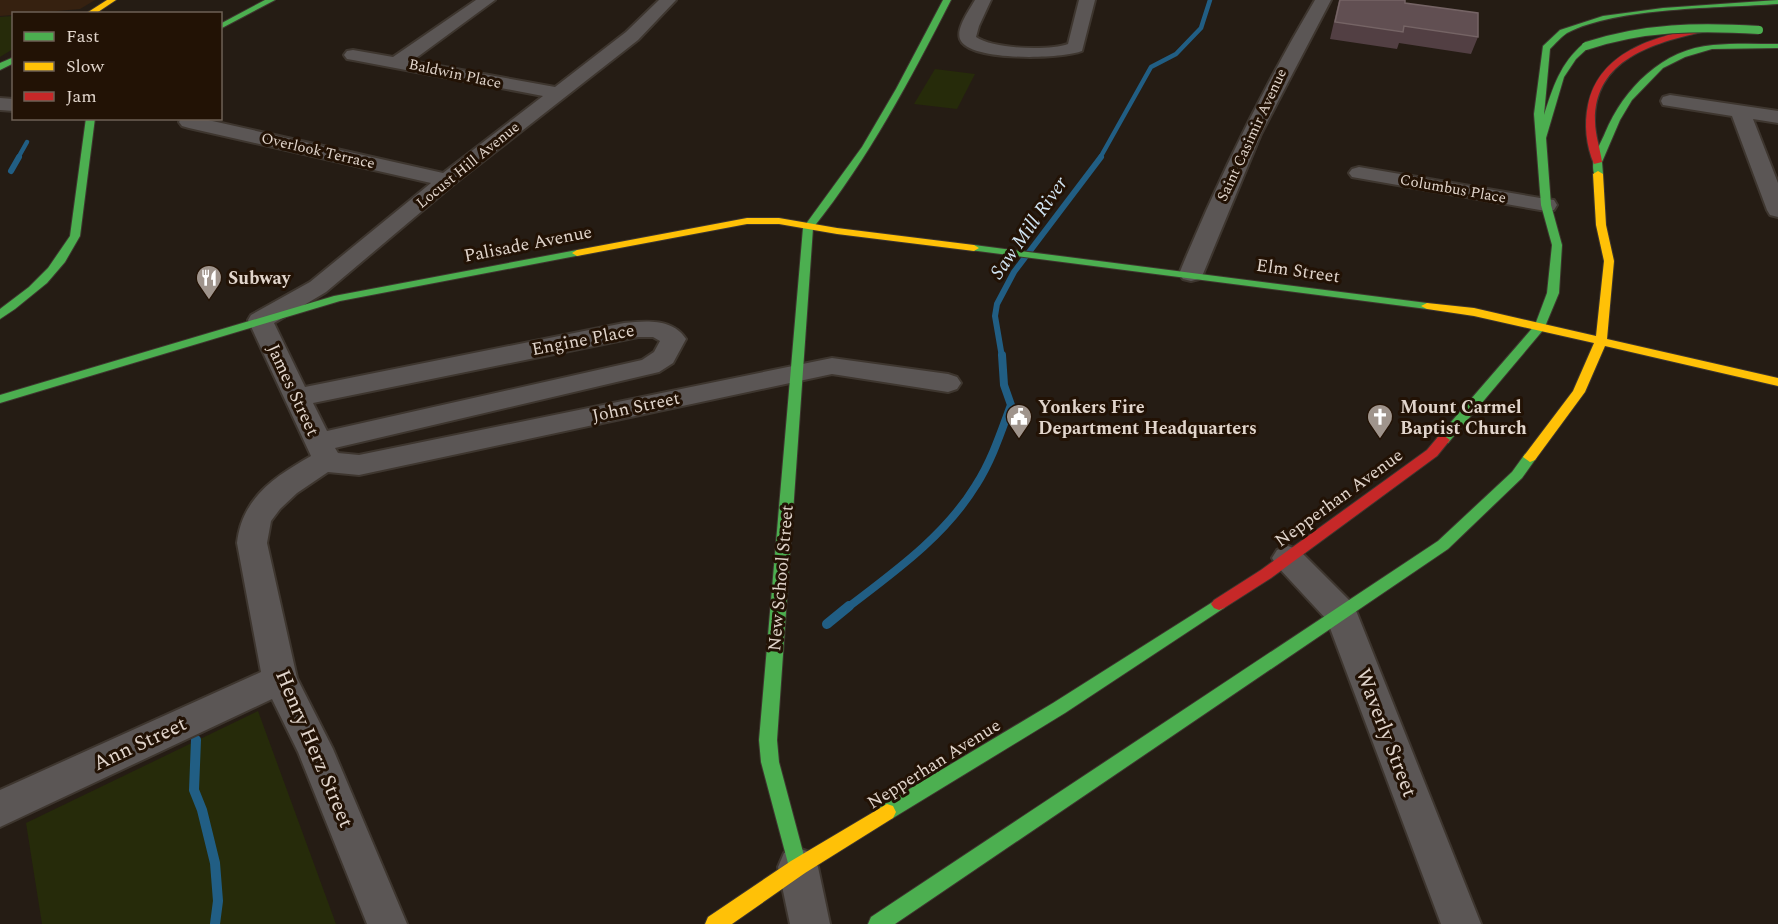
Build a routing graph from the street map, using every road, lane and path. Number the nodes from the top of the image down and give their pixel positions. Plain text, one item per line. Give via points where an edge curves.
1 (112, 0) edge
2 (271, 0) edge
3 (487, 0) edge
4 (668, 0) edge
5 (946, 0) edge
6 (983, 0) edge
7 (1087, 0) edge
8 (1323, 0) edge
9 (1778, 2) edge
10 (92, 12) edge
11 (222, 26) edge
12 (1778, 46) edge
13 (353, 55) dead end
14 (398, 62) junction
15 (557, 93) junction
16 (1670, 101) dead end
17 (1740, 111) junction
18 (1778, 117) edge
19 (91, 120) edge
20 (189, 122) dead end
21 (1541, 138) junction
22 (1597, 162) junction
23 (1359, 173) dead end
24 (447, 180) junction
25 (1546, 205) junction
26 (1778, 210) edge
27 (808, 228) junction
28 (1191, 274) junction
29 (0, 315) edge
30 (260, 320) junction
31 (1540, 326) junction
32 (1601, 342) junction
33 (797, 372) junction
34 (948, 382) dead end
35 (1778, 382) edge
36 (296, 398) junction
37 (0, 399) edge
38 (322, 452) junction
39 (1288, 558) junction
40 (1341, 613) junction
41 (280, 679) junction
42 (0, 809) edge
43 (798, 867) junction
44 (387, 924) edge
45 (715, 924) edge
46 (810, 924) edge
47 (878, 924) edge
48 (1461, 924) edge

1 - 10 main road
2 - 11 main road
3 - 14 street
4 - 15 street, Locust Hill Avenue via 632,36
5 - 27 main road via 861,160
6 - 7 street via 967,32 972,43 1046,53 1072,51 1076,47
8 - 28 street, Saint Casimir Avenue via 1284,66 1243,150
9 - 21 main road, Nepperhan Avenue via 1603,18 1563,32 1546,48 1539,114
12 - 22 main road via 1712,47 1660,66 1628,99
13 - 14 street, Baldwin Place
14 - 15 street, Baldwin Place
15 - 24 street, Locust Hill Avenue
16 - 17 street
17 - 18 street
17 - 26 street
19 - 29 main road via 71,248 42,282
20 - 24 street, Overlook Terrace
21 - 22 main road, bridge via 1560,77 1586,46 1673,29 1765,27 1661,38 1609,66 1594,90 1589,119
21 - 25 main road, Nepperhan Avenue
22 - 32 main road via 1601,225 1609,261
23 - 25 street, Columbus Place
24 - 30 street, Locust Hill Avenue via 318,287
25 - 31 main road, Nepperhan Avenue via 1557,245 1553,292
27 - 28 main road, Elm Street
27 - 30 main road, Palisade Avenue via 779,221 747,221 338,298
27 - 33 main road, New School Street
28 - 31 main road, Elm Street via 1474,312
30 - 36 street, James Street
30 - 37 main road, Palisade Avenue
31 - 32 main road, Elm Street
31 - 39 main road, Nepperhan Avenue via 1432,453
32 - 35 main road, Elm Street
32 - 40 main road via 1578,392 1517,476 1443,544
33 - 34 street, John Street via 832,366
33 - 38 street, John Street via 359,465 335,465
33 - 43 main road, New School Street via 768,740 770,762
36 - 38 street, James Street
36 - 38 street, Engine Place via 624,331 656,328 673,339 664,357 650,366
38 - 41 street, Henry Herz Street via 265,507 255,522 252,543
39 - 40 street, Waverly Street
39 - 43 main road, Nepperhan Avenue via 1059,708
40 - 47 main road
40 - 48 street, Waverly Street
41 - 42 street, Ann Street
41 - 44 street, Henry Herz Street via 315,749
43 - 45 main road, Nepperhan Avenue
43 - 46 street, New School Street

